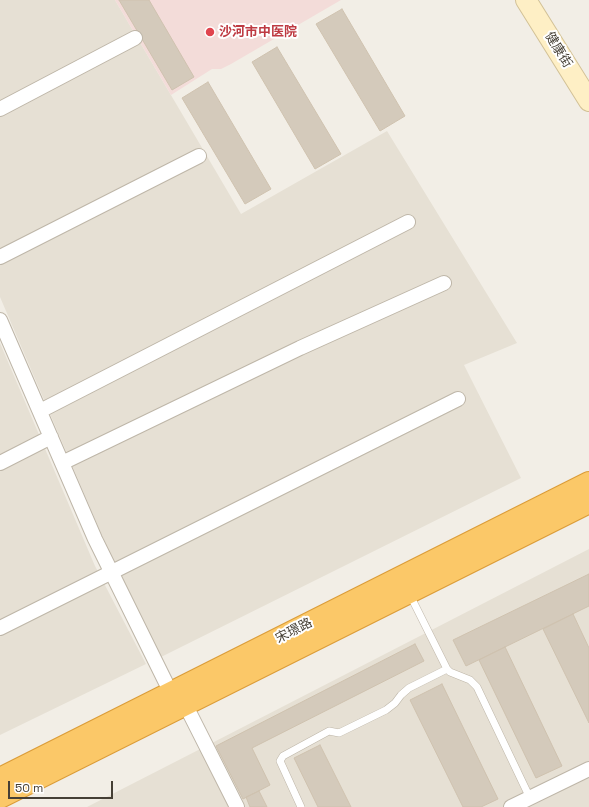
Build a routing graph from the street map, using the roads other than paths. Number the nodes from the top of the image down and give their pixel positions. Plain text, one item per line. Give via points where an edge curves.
1 (526, 0) edge
2 (135, 38) dead end
3 (589, 101) edge
4 (0, 109) edge
5 (199, 156) dead end
6 (408, 222) dead end
7 (0, 258) edge
8 (444, 282) dead end
9 (0, 320) edge
10 (458, 399) dead end
11 (40, 411) junction
12 (51, 437) junction
13 (0, 463) edge
14 (62, 463) junction
15 (589, 483) edge
16 (589, 502) edge
17 (111, 574) junction
18 (408, 592) junction
19 (0, 628) edge
20 (447, 669) junction
21 (178, 698) junction
22 (589, 769) edge
23 (0, 779) edge
24 (0, 797) edge
25 (530, 798) junction
26 (237, 807) edge
27 (301, 807) edge
28 (511, 807) edge

1 - 3 main road, 健康街
2 - 4 street
5 - 7 street
6 - 11 street
8 - 14 street via 300,348
9 - 11 street
10 - 17 street
11 - 12 street
12 - 13 street
12 - 14 street
14 - 17 street
15 - 21 highway, 宋璟路
16 - 18 highway, 宋璟路
17 - 19 street
17 - 21 street
18 - 20 lane
18 - 21 highway, 宋璟路
20 - 25 lane via 470,680 477,687
20 - 27 lane via 410,688 386,710 339,733 329,731 283,756 280,761
21 - 23 highway, 宋璟路
21 - 24 highway, 宋璟路
21 - 26 street
22 - 25 street
25 - 28 street

